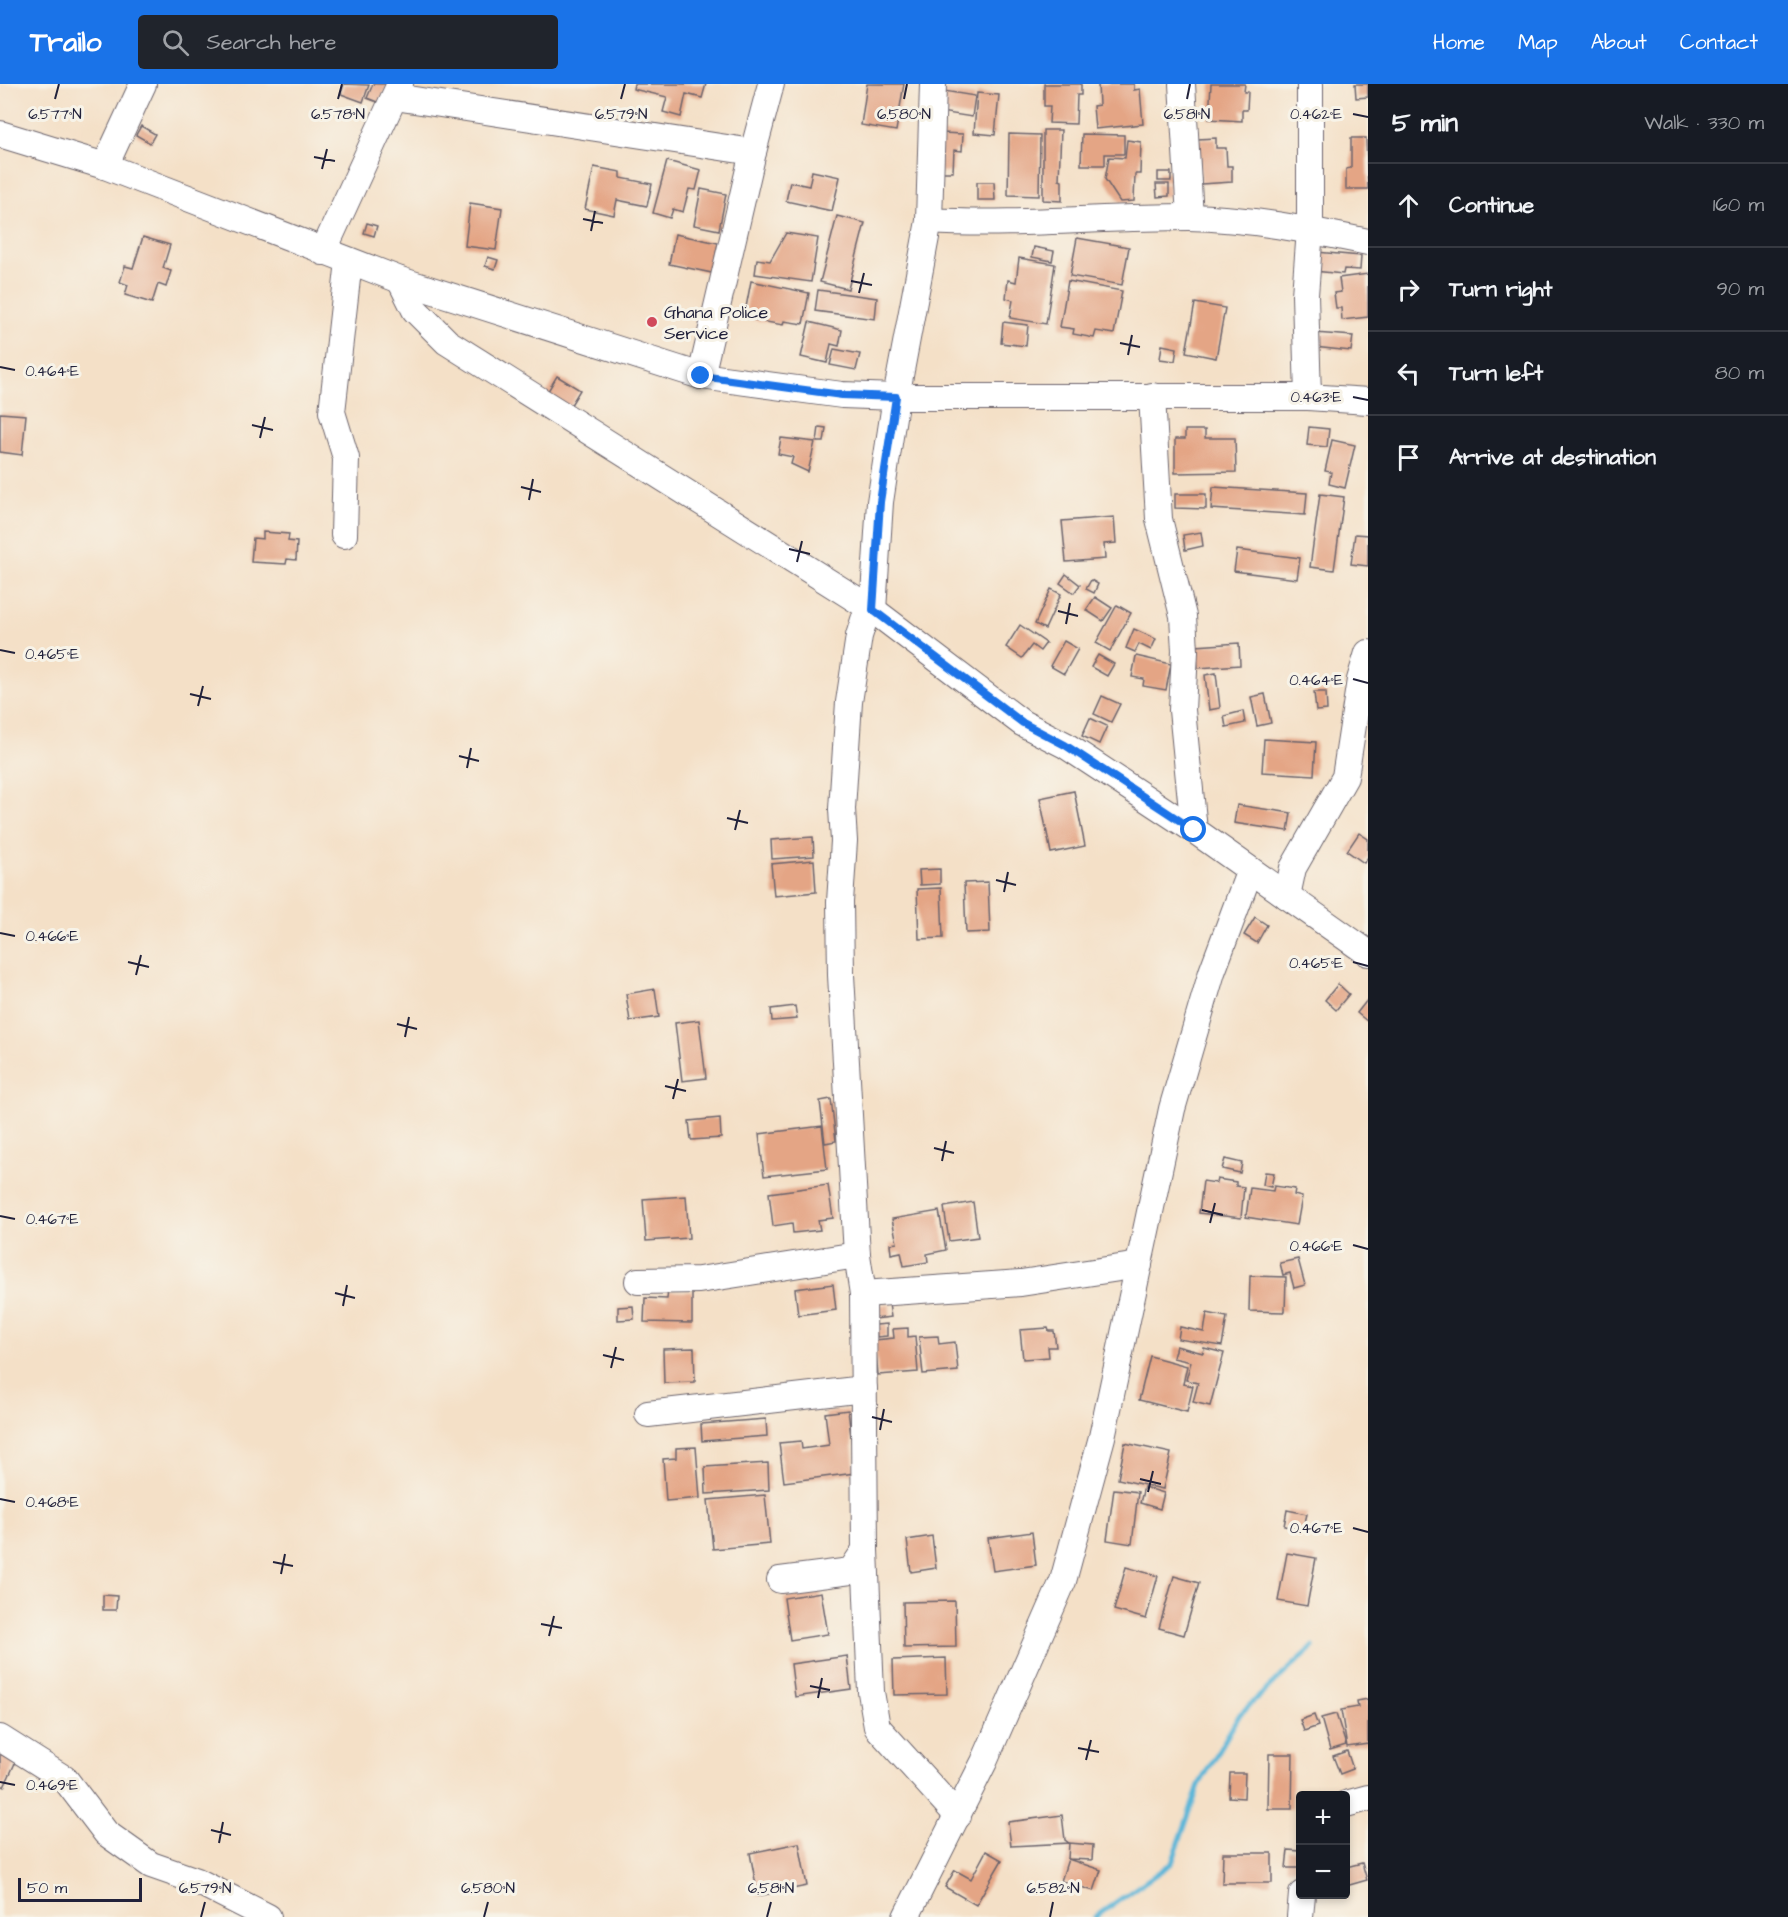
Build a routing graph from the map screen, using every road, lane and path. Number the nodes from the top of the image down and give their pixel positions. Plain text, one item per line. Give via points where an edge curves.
1 (143, 84) edge
2 (771, 84) edge
3 (933, 84) edge
4 (1182, 84) edge
5 (1310, 84) edge
6 (397, 90) edge
7 (0, 134) edge
8 (753, 152) junction
9 (105, 166) junction
10 (1190, 217) junction
11 (929, 221) junction
12 (1310, 230) junction
13 (1368, 242) edge
14 (323, 252) junction
15 (349, 261) junction
16 (400, 280) junction
17 (701, 376) junction
18 (1152, 396) junction
19 (896, 397) junction
20 (1308, 398) junction
21 (1368, 401) edge
22 (344, 535) dead end
23 (873, 610) junction
24 (1368, 653) edge
25 (1194, 830) junction
26 (1250, 870) junction
27 (1287, 896) junction
28 (1368, 952) edge
29 (857, 1255) junction
30 (1139, 1264) junction
31 (638, 1281) dead end
32 (863, 1294) junction
33 (864, 1389) junction
34 (648, 1414) dead end
35 (865, 1550) junction
36 (780, 1580) dead end
37 (0, 1738) edge
38 (1368, 1798) edge
39 (1350, 1803) edge
40 (958, 1816) junction
41 (1302, 1899) edge
42 (268, 1917) edge
43 (906, 1917) edge
44 (1300, 1917) edge

1 - 9 street
2 - 8 street
3 - 11 street
4 - 10 street
5 - 12 street
6 - 8 street
6 - 14 street
7 - 9 street
8 - 17 street
9 - 14 street
10 - 11 street via 980,224
10 - 12 street
11 - 19 street
12 - 13 street
12 - 20 street via 1305,295
14 - 15 street
15 - 16 street
15 - 22 street via 332,412 346,458
16 - 17 street
16 - 23 street via 415,310 447,342
17 - 19 street via 842,395
18 - 19 street
18 - 20 street
18 - 25 street via 1159,519 1183,616 1182,710
19 - 23 street via 880,502
20 - 21 street
23 - 25 street via 1023,723 1065,745
23 - 29 street via 864,620 859,636 849,702 842,808 841,975
24 - 27 street via 1345,777 1293,868
25 - 26 street
26 - 27 street
26 - 30 street via 1212,972 1172,1109
27 - 28 street
29 - 31 street via 699,1280
29 - 32 street
30 - 32 street via 1021,1283
30 - 40 street via 1102,1437 1064,1581
32 - 33 street
33 - 34 street
33 - 35 street
35 - 36 street via 851,1570
35 - 40 street via 871,1692 877,1727
37 - 42 street via 65,1779 106,1833 151,1865 197,1881
38 - 39 street
40 - 43 street
41 - 44 street

